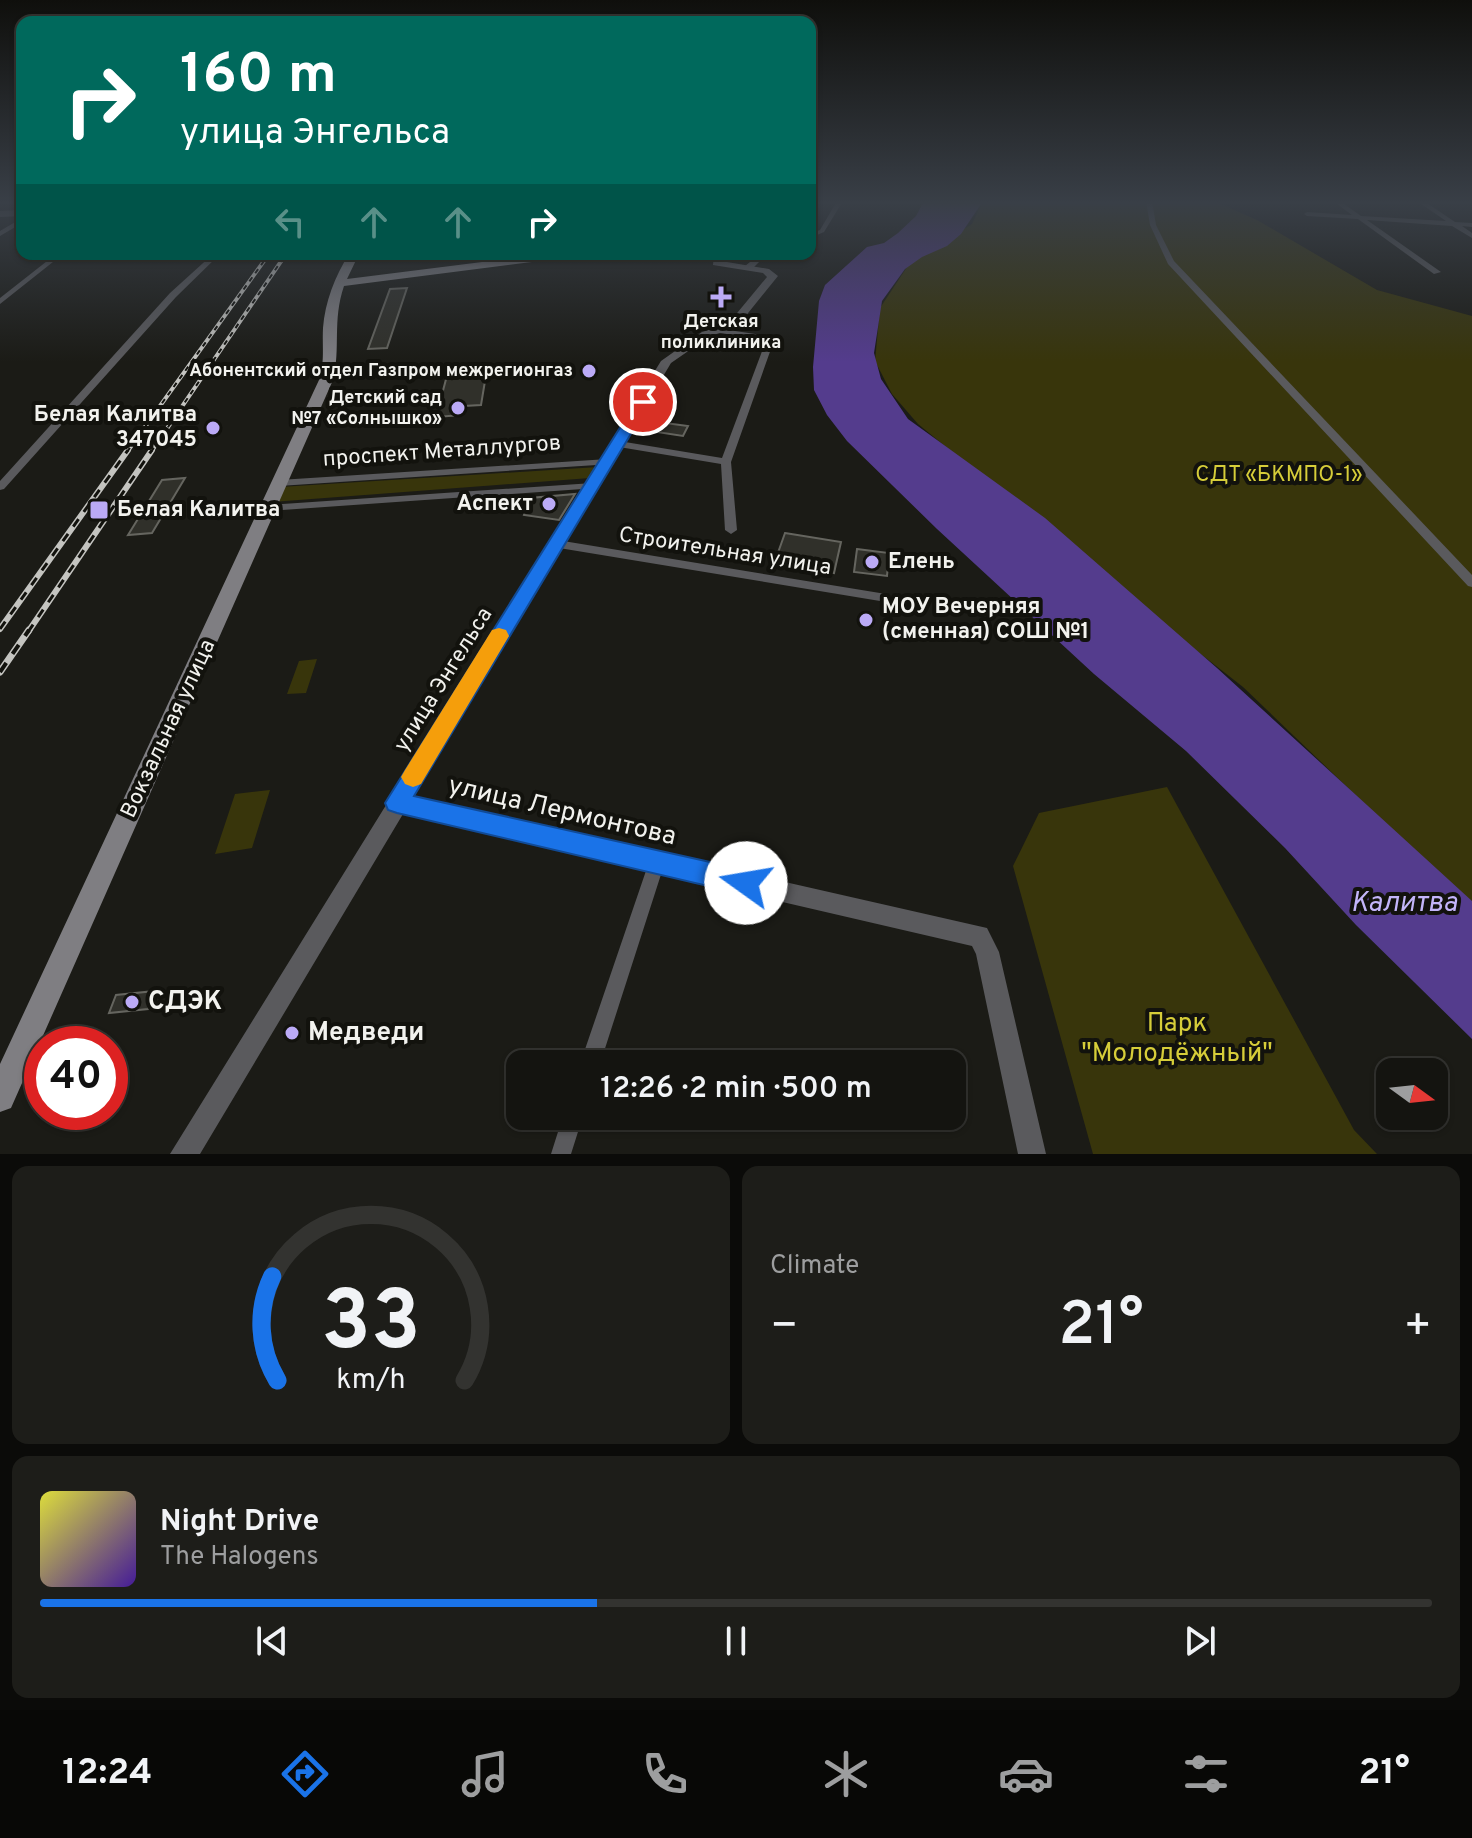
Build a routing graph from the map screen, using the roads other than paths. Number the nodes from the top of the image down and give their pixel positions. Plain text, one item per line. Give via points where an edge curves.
1 (1168, 255) edge
2 (1412, 255) edge
3 (52, 260) edge
4 (211, 260) edge
5 (350, 260) edge
6 (517, 260) edge
7 (721, 260) edge
8 (757, 260) edge
9 (748, 268) junction
10 (1437, 272) dead end
11 (340, 283) junction
12 (0, 302) edge
13 (718, 330) junction
14 (619, 444) junction
15 (608, 462) junction
16 (726, 462) junction
17 (279, 483) junction
18 (593, 486) junction
19 (0, 487) edge
20 (268, 508) junction
21 (731, 530) dead end
22 (557, 544) junction
23 (1472, 583) edge
24 (886, 598) dead end
25 (397, 803) junction
26 (657, 862) junction
27 (595, 1050) edge
28 (0, 1097) edge
29 (569, 1130) edge
30 (184, 1154) edge
31 (561, 1154) edge
32 (1032, 1154) edge

1 - 23 street
2 - 10 street
3 - 12 street
4 - 19 street
5 - 11 main road
6 - 11 main road
7 - 9 street
8 - 9 street
9 - 13 street, улица Энгельса via 773,276 732,326
11 - 17 main road, Вокзальная улица via 329,329 333,358
13 - 14 street, улица Энгельса via 667,361
13 - 16 street via 759,337 768,346
14 - 15 street, улица Энгельса
14 - 16 street
15 - 17 street, проспект Металлургов
15 - 18 street, улица Энгельса
16 - 21 street
17 - 20 main road, Вокзальная улица
18 - 20 street, проспект Металлургов
18 - 22 street, улица Энгельса
20 - 28 main road, Вокзальная улица
22 - 24 street, Строительная улица
22 - 25 street, улица Энгельса
25 - 26 street, улица Лермонтова
25 - 30 street, улица Энгельса
26 - 27 street
26 - 32 street, улица Лермонтова via 979,936
29 - 31 street

